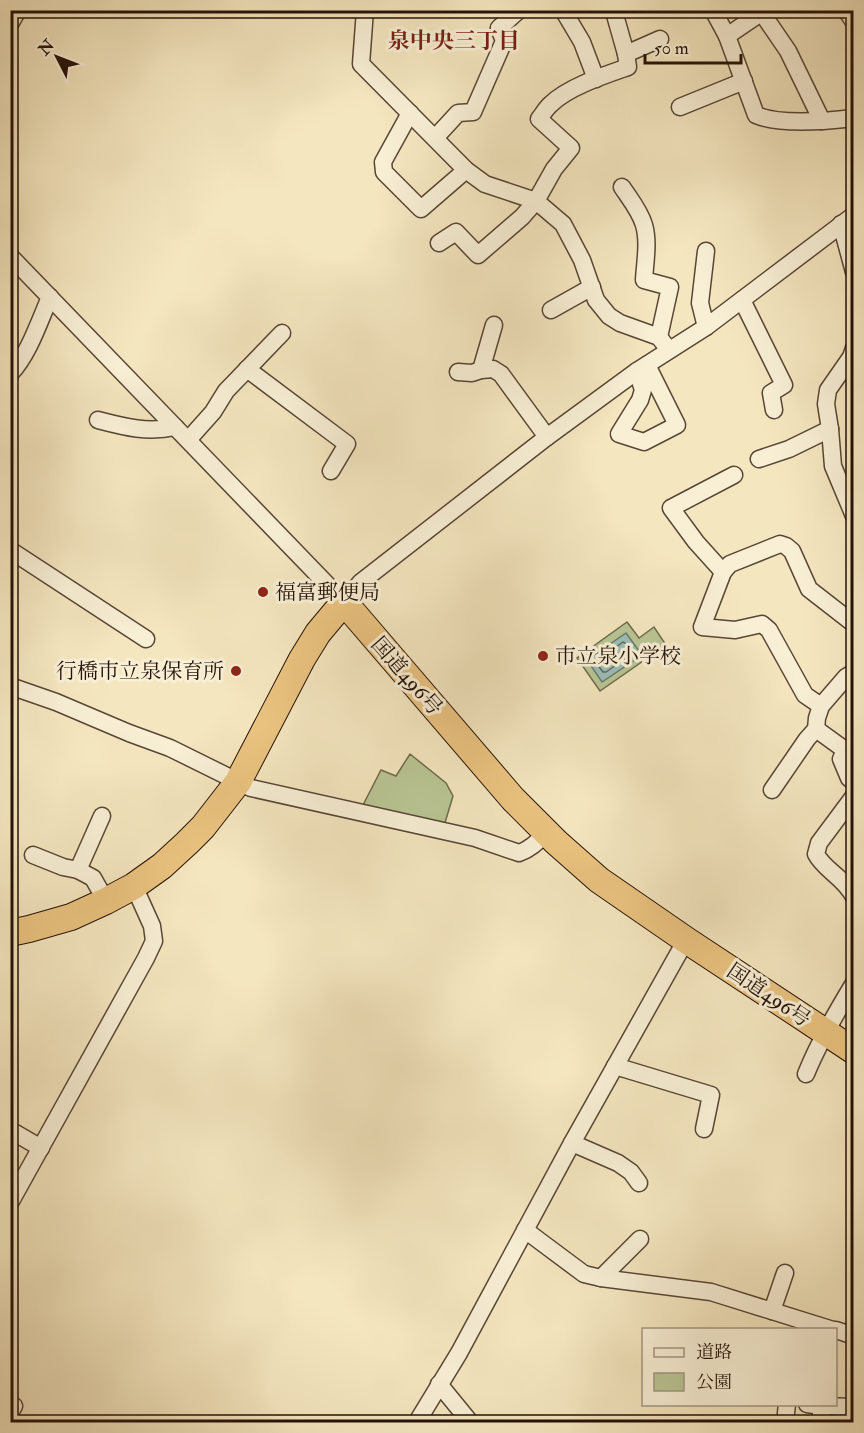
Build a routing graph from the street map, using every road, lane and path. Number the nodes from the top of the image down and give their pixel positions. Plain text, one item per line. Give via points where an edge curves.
1 (18, 10) edge
2 (365, 10) edge
3 (519, 10) edge
4 (563, 10) edge
5 (612, 10) edge
6 (713, 10) edge
7 (846, 10) edge
8 (763, 12) edge
9 (854, 22) edge
10 (10, 24) edge
11 (727, 36) junction
12 (660, 39) dead end
13 (626, 54) junction
14 (596, 79) junction
15 (744, 81) junction
16 (680, 107) dead end
17 (410, 113) junction
18 (854, 118) edge
19 (822, 121) junction
20 (435, 138) junction
21 (466, 170) junction
22 (622, 187) dead end
23 (536, 201) junction
24 (847, 220) edge
25 (439, 243) dead end
26 (706, 251) dead end
27 (10, 256) edge
28 (854, 272) edge
29 (592, 287) junction
30 (50, 297) junction
31 (742, 300) junction
32 (551, 310) dead end
33 (494, 325) dead end
34 (706, 327) junction
35 (282, 333) dead end
36 (664, 344) junction
37 (854, 348) edge
38 (247, 369) junction
39 (481, 370) junction
40 (459, 372) dead end
41 (10, 374) edge
42 (774, 410) dead end
43 (98, 420) dead end
44 (175, 427) junction
45 (830, 429) junction
46 (547, 437) junction
47 (188, 440) junction
48 (759, 459) dead end
49 (331, 471) dead end
50 (734, 475) dead end
51 (854, 516) edge
52 (10, 550) edge
53 (723, 572) junction
54 (344, 602) junction
55 (854, 624) edge
56 (146, 639) dead end
57 (854, 672) edge
58 (10, 686) edge
59 (821, 706) junction
60 (816, 729) junction
61 (238, 782) junction
62 (854, 782) edge
63 (772, 790) dead end
64 (854, 796) edge
65 (102, 816) dead end
66 (546, 832) junction
67 (33, 855) dead end
68 (78, 870) junction
69 (134, 886) junction
70 (854, 897) edge
71 (106, 901) junction
72 (10, 933) edge
73 (686, 940) junction
74 (854, 983) edge
75 (825, 1032) junction
76 (854, 1051) edge
77 (615, 1066) junction
78 (806, 1074) dead end
79 (704, 1129) dead end
80 (10, 1130) edge
81 (572, 1143) junction
82 (41, 1148) junction
83 (639, 1183) dead end
84 (10, 1203) edge
85 (525, 1230) junction
86 (640, 1239) dead end
87 (785, 1273) dead end
88 (601, 1278) junction
89 (772, 1311) junction
90 (827, 1328) edge
91 (837, 1331) edge
92 (854, 1336) edge
93 (439, 1384) junction
94 (787, 1406) edge
95 (854, 1407) edge
96 (816, 1411) edge
97 (417, 1422) edge
98 (470, 1422) edge
99 (785, 1422) edge

1 - 10 street
2 - 17 street via 361,64
3 - 20 street via 499,28 504,41 473,112 458,113
4 - 14 street via 582,42
5 - 13 street
6 - 11 street
7 - 9 street
8 - 11 street
8 - 19 street via 788,51
11 - 15 street
12 - 13 street
13 - 14 street via 628,67
14 - 23 street via 565,93 539,119 571,148
15 - 16 street
15 - 19 street via 756,115 766,119
17 - 20 street
17 - 21 street via 383,162 384,172 421,209
18 - 19 street
20 - 21 street
21 - 23 street via 485,184
22 - 36 street via 644,226 644,279 670,287
23 - 25 street via 478,255 456,232
23 - 29 street via 563,224
24 - 28 street
24 - 31 street
26 - 34 street via 700,303
27 - 30 street
29 - 32 street
29 - 36 street via 596,300 609,316
30 - 41 street via 33,337
30 - 44 street
31 - 34 street
31 - 42 street via 784,385 771,393
33 - 39 street
34 - 36 street
35 - 38 street
36 - 46 street via 642,368
37 - 45 street via 828,390
38 - 47 street
38 - 49 street via 347,444
39 - 40 street via 472,374
39 - 46 street via 493,369 501,374
43 - 44 street via 135,429
44 - 47 street
45 - 48 street
45 - 51 street via 833,466
46 - 54 street via 361,582
47 - 54 street
50 - 53 street via 670,508
52 - 56 street
53 - 55 street via 730,564 780,544 786,546 809,589
53 - 59 street via 702,627 735,630 762,624 805,695
54 - 61 highway via 302,659
54 - 66 highway, 国道496号 via 513,799
57 - 59 street
58 - 61 street via 170,748
59 - 60 street
60 - 62 street via 845,750 841,759
60 - 63 street
61 - 66 street via 475,838 519,853 537,843
61 - 69 highway via 187,843
64 - 70 street via 819,843 816,854
65 - 68 street
66 - 73 highway, 国道496号 via 599,880
67 - 68 street
68 - 71 street via 93,878
69 - 71 highway
69 - 82 street via 152,926 154,941
71 - 72 highway via 71,916
73 - 75 highway, 国道496号
73 - 77 street
74 - 75 street
75 - 76 highway, 国道496号
75 - 78 street
77 - 79 street via 711,1095
77 - 81 street
80 - 82 street
81 - 83 street via 618,1163
81 - 85 street
82 - 84 street
85 - 88 street via 584,1274
85 - 93 street
86 - 88 street
87 - 89 street
88 - 89 street via 711,1292
89 - 90 street
91 - 92 street
93 - 97 street
93 - 98 street
94 - 99 street
95 - 96 street

